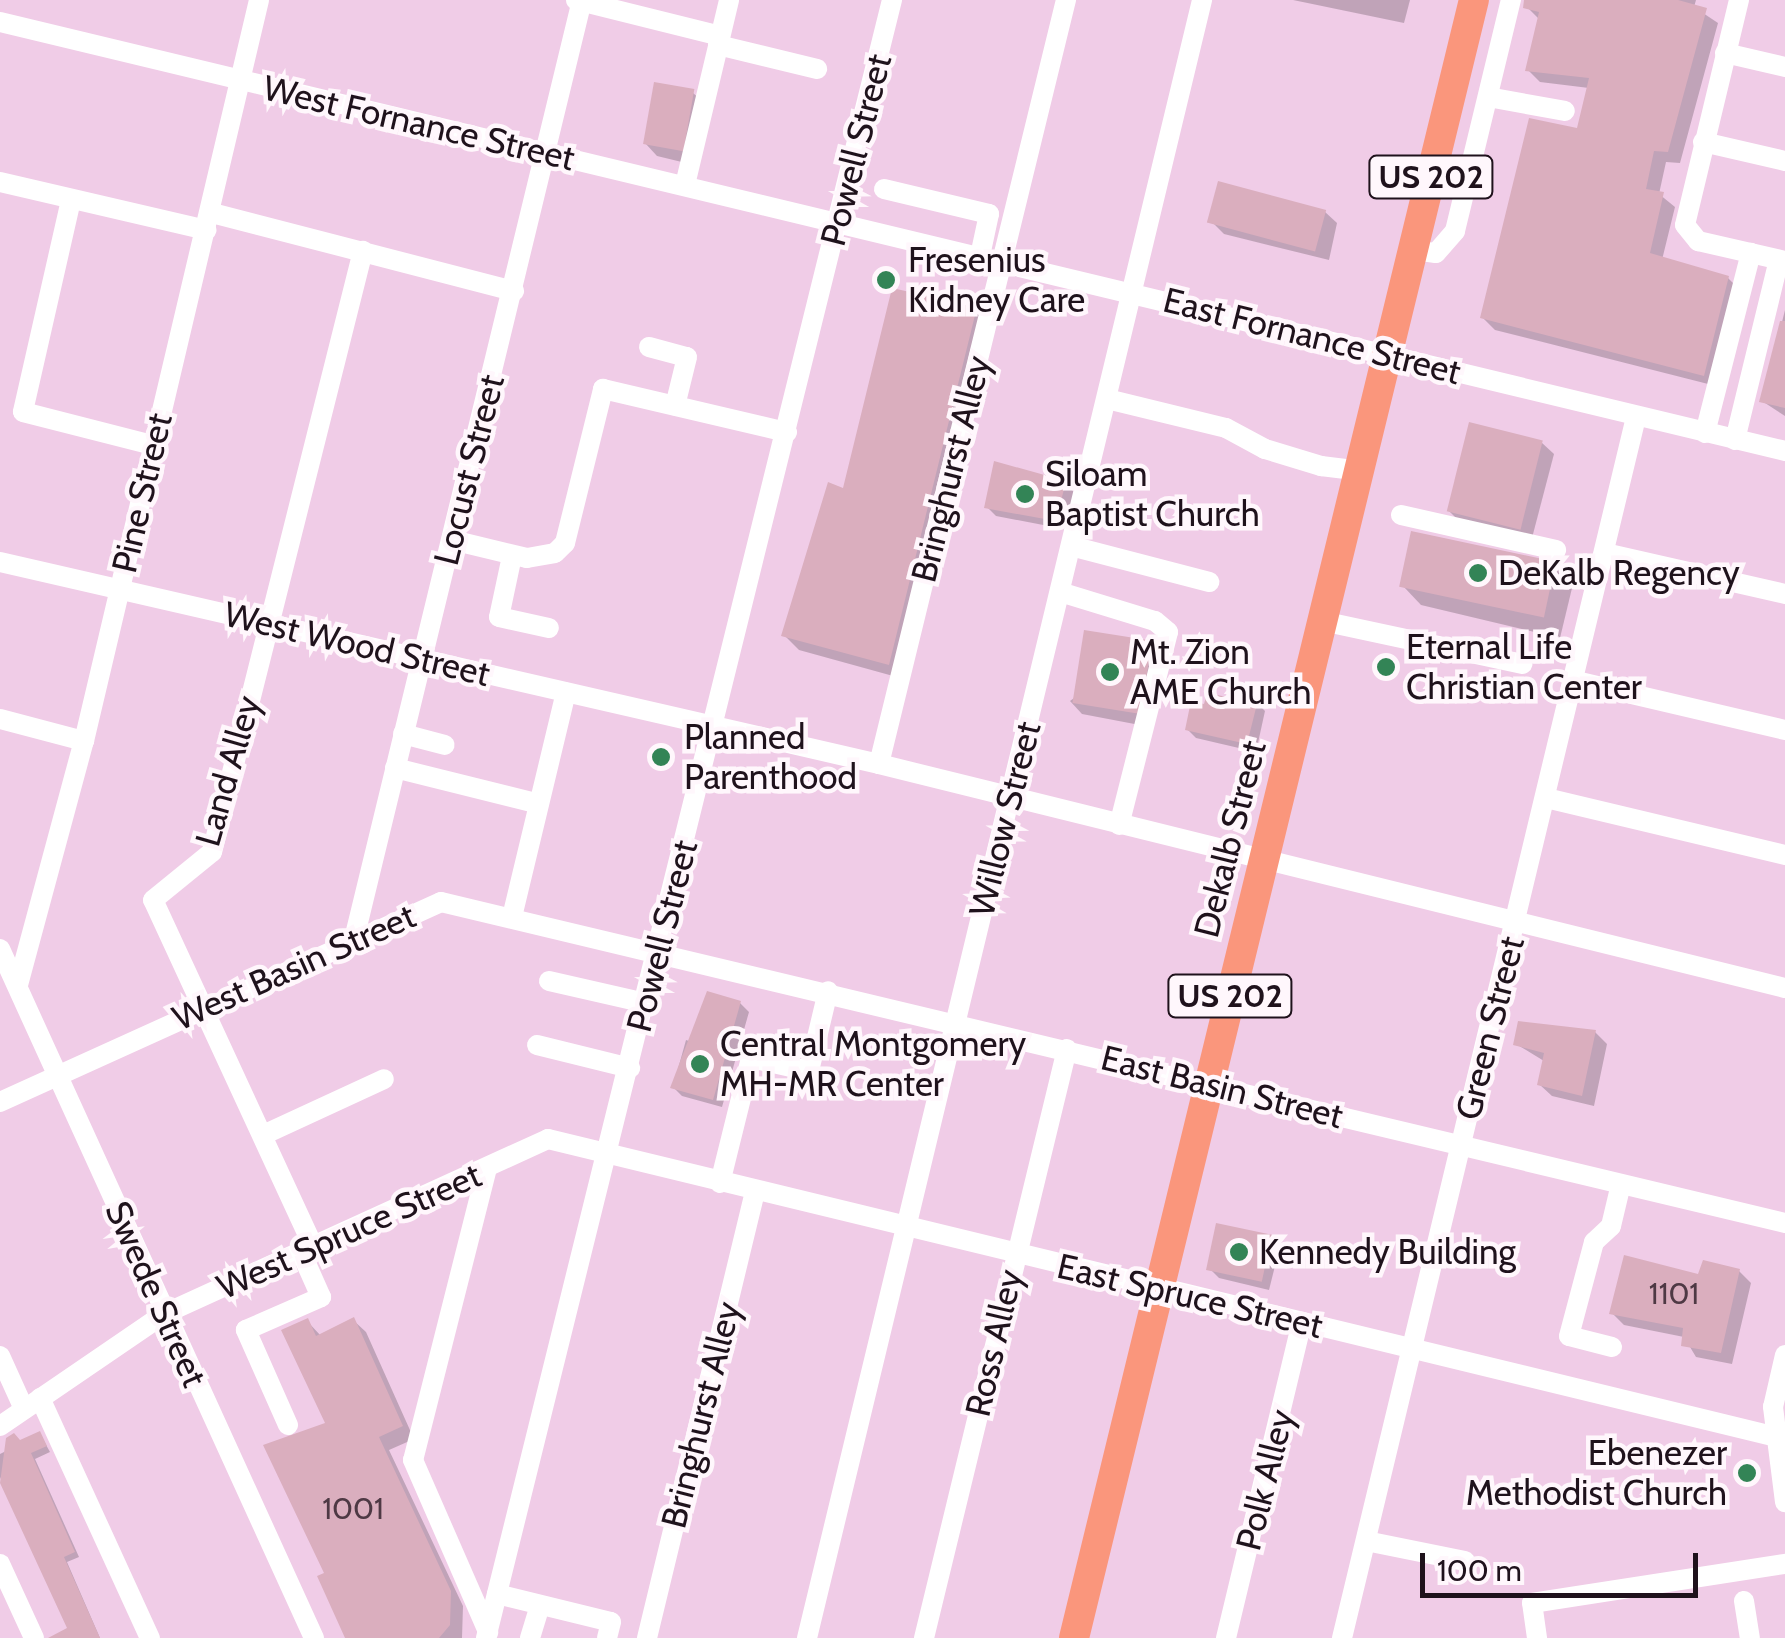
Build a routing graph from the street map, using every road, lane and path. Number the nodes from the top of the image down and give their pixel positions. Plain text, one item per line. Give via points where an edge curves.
1 (259, 0) edge
2 (580, 0) edge
3 (729, 0) edge
4 (892, 0) edge
5 (1066, 0) edge
6 (1202, 0) edge
7 (1474, 0) edge
8 (1511, 0) edge
9 (1738, 0) edge
10 (0, 22) edge
11 (719, 40) junction
12 (1726, 53) junction
13 (1785, 67) edge
14 (817, 69) dead end
15 (239, 80) junction
16 (1488, 96) junction
17 (1564, 110) dead end
18 (1703, 142) junction
19 (548, 154) junction
20 (1785, 161) edge
21 (0, 182) edge
22 (685, 185) junction
23 (884, 189) dead end
24 (71, 200) junction
25 (210, 221) junction
26 (839, 224) junction
27 (1414, 250) junction
28 (363, 251) junction
29 (1751, 253) junction
30 (980, 256) junction
31 (1782, 260) edge
32 (1002, 261) junction
33 (514, 291) junction
34 (1132, 292) junction
35 (649, 347) dead end
36 (1389, 354) junction
37 (1106, 400) junction
38 (675, 406) junction
39 (1636, 417) junction
40 (787, 432) junction
41 (1705, 433) junction
42 (1735, 440) junction
43 (152, 446) junction
44 (1785, 452) edge
45 (1360, 472) junction
46 (1401, 515) dead end
47 (452, 540) junction
48 (1071, 546) junction
49 (1556, 550) dead end
50 (1606, 552) junction
51 (512, 556) junction
52 (0, 562) edge
53 (1209, 582) dead end
54 (118, 590) junction
55 (1060, 592) junction
56 (1785, 594) edge
57 (1322, 621) junction
58 (268, 624) junction
59 (549, 628) dead end
60 (421, 659) junction
61 (1522, 664) dead end
62 (1576, 681) junction
63 (566, 692) junction
64 (0, 719) edge
65 (714, 727) junction
66 (1785, 730) edge
67 (403, 734) junction
68 (84, 741) junction
69 (445, 745) dead end
70 (879, 764) junction
71 (395, 768) junction
72 (1010, 798) junction
73 (1546, 798) junction
74 (539, 804) junction
75 (1119, 825) junction
76 (1785, 855) edge
77 (1263, 860) junction
78 (512, 917) junction
79 (1516, 922) junction
80 (354, 939) junction
81 (0, 949) edge
82 (659, 950) junction
83 (549, 981) dead end
84 (18, 985) junction
85 (1785, 988) edge
86 (828, 992) junction
87 (646, 1003) junction
88 (206, 1006) junction
89 (954, 1022) junction
90 (536, 1045) dead end
91 (1068, 1049) junction
92 (630, 1068) junction
93 (57, 1075) junction
94 (384, 1079) dead end
95 (1209, 1083) junction
96 (0, 1102) edge
97 (263, 1135) junction
98 (1461, 1146) junction
99 (608, 1155) junction
100 (487, 1168) junction
101 (720, 1183) junction
102 (1620, 1184) junction
103 (756, 1192) junction
104 (1785, 1223) edge
105 (906, 1228) junction
106 (307, 1249) junction
107 (1015, 1255) junction
108 (1157, 1290) junction
109 (164, 1314) junction
110 (1302, 1322) junction
111 (1612, 1347) dead end
112 (1414, 1350) junction
113 (1785, 1355) edge
114 (0, 1356) edge
115 (32, 1404) junction
116 (288, 1425) dead end
117 (0, 1426) edge
118 (1773, 1436) junction
119 (1785, 1502) edge
120 (1366, 1541) junction
121 (1465, 1561) dead end
122 (0, 1564) edge
123 (1785, 1564) edge
124 (497, 1594) junction
125 (1744, 1600) dead end
126 (540, 1605) junction
127 (585, 1617) junction
128 (487, 1635) edge
129 (34, 1638) edge
130 (150, 1638) edge
131 (314, 1638) edge
132 (530, 1638) edge
133 (579, 1638) edge
134 (607, 1638) edge
135 (647, 1638) edge
136 (807, 1638) edge
137 (924, 1638) edge
138 (1074, 1638) edge
139 (1226, 1638) edge
140 (1342, 1638) edge
141 (1537, 1638) edge
142 (1750, 1638) edge

1 - 15 street, Pine Street
2 - 11 street
2 - 19 street, Locust Street
3 - 11 street
4 - 26 street, Powell Street
5 - 32 street, Bringhurst Alley
6 - 34 street, Willow Street
7 - 27 highway, Dekalb Street / US 202
8 - 16 street
9 - 12 street
10 - 15 street, West Fornance Street
11 - 14 street
11 - 22 street
12 - 13 street
12 - 18 street
15 - 19 street, West Fornance Street
15 - 25 street, Pine Street
16 - 17 street
16 - 27 street via 1448,245 1436,253
18 - 20 street
18 - 29 street via 1688,235
19 - 22 street, West Fornance Street
19 - 33 street, Locust Street
21 - 24 street
22 - 26 street, West Fornance Street
23 - 30 street via 989,214
24 - 25 street
24 - 43 street via 23,412
25 - 28 street
25 - 43 street, Pine Street
26 - 30 street, East Fornance Street
26 - 40 street, Powell Street
27 - 36 highway, Dekalb Street / US 202
28 - 33 street
28 - 58 street, Land Alley
29 - 31 street
29 - 41 street
30 - 32 street, East Fornance Street
31 - 42 street
32 - 34 street, East Fornance Street
32 - 70 street, Bringhurst Alley
33 - 47 street, Locust Street
34 - 36 street, East Fornance Street
34 - 37 street, Willow Street
35 - 38 street via 686,357
36 - 39 street, East Fornance Street
36 - 45 highway, Dekalb Street / US 202
37 - 45 street via 1226,428 1265,450
37 - 48 street, Willow Street
38 - 40 street
38 - 51 street via 604,390 565,543 540,558
39 - 41 street, East Fornance Street
39 - 50 street, Green Street
40 - 65 street, Powell Street
41 - 42 street, East Fornance Street
42 - 44 street, East Fornance Street
43 - 54 street, Pine Street
45 - 57 highway, Dekalb Street / US 202
46 - 49 street
47 - 51 street
47 - 60 street, Locust Street
48 - 53 street
48 - 55 street, Willow Street
50 - 56 street
50 - 62 street, Green Street
51 - 59 street via 499,617
52 - 54 street, West Wood Street
54 - 58 street, West Wood Street
54 - 68 street, Pine Street
55 - 72 street, Willow Street
55 - 75 street via 1155,621 1168,632
57 - 61 street
57 - 77 highway, Dekalb Street / US 202
58 - 60 street, West Wood Street
58 - 88 street, Land Alley via 212,852 153,900
60 - 63 street, West Wood Street
60 - 67 street, Locust Street
62 - 66 street
62 - 73 street, Green Street
63 - 65 street, West Wood Street
63 - 74 street
64 - 68 street
65 - 70 street, West Wood Street
65 - 82 street, Powell Street
67 - 69 street
67 - 71 street, Locust Street
68 - 84 street, Pine Street
70 - 72 street, West Wood Street
71 - 74 street
71 - 80 street, Locust Street
72 - 75 street, West Wood Street
72 - 89 street, Willow Street
73 - 76 street
73 - 79 street, Green Street
74 - 78 street
75 - 77 street, West Wood Street
77 - 79 street, West Wood Street
77 - 95 highway, Dekalb Street / US 202
78 - 80 street, West Basin Street via 441,902
78 - 82 street, West Basin Street
79 - 85 street, West Wood Street
79 - 98 street, Green Street
80 - 88 street, West Basin Street
81 - 84 street, Swede Street
82 - 86 street, East Basin Street
82 - 87 street, Powell Street
83 - 87 street
84 - 93 street, Swede Street
86 - 89 street, East Basin Street
86 - 101 street via 809,1072 750,1058
87 - 92 street, Powell Street
88 - 93 street, West Basin Street
88 - 97 street, Land Alley
89 - 91 street, East Basin Street
89 - 105 street, Willow Street
90 - 92 street
91 - 95 street, East Basin Street
91 - 107 street, Ross Alley
92 - 99 street, Powell Street
93 - 96 street, West Basin Street
93 - 109 street, Swede Street
94 - 97 street
95 - 98 street, East Basin Street
95 - 108 highway, Dekalb Street / US 202
97 - 106 street, Land Alley
98 - 102 street, East Basin Street
98 - 112 street, Green Street
99 - 100 street, West Spruce Street via 548,1140
99 - 101 street, East Spruce Street
99 - 124 street, Powell Street
100 - 106 street, West Spruce Street
100 - 128 street via 413,1460
101 - 103 street, East Spruce Street
102 - 104 street, East Basin Street
102 - 111 street via 1611,1226 1594,1242 1570,1336
103 - 105 street, East Spruce Street
103 - 135 street, Bringhurst Alley
105 - 107 street, East Spruce Street
105 - 136 street, Willow Street
106 - 109 street, West Spruce Street
106 - 116 street, Land Alley via 321,1296 246,1330
107 - 108 street, East Spruce Street
107 - 137 street, Ross Alley
108 - 110 street, East Spruce Street
108 - 138 highway, Dekalb Street / US 202
109 - 115 street, West Spruce Street
109 - 131 street, Swede Street
110 - 112 street, East Spruce Street
110 - 139 street, Polk Alley
112 - 118 street, East Spruce Street
112 - 120 street, Green Street
113 - 118 street
114 - 115 street
115 - 117 street, West Spruce Street
115 - 130 street
118 - 119 street
120 - 121 street
120 - 140 street, Green Street
122 - 129 street
123 - 141 street via 1532,1603
124 - 126 street
124 - 128 street, Powell Street
125 - 142 street
126 - 127 street
126 - 132 street
127 - 133 street
127 - 134 street via 611,1622

